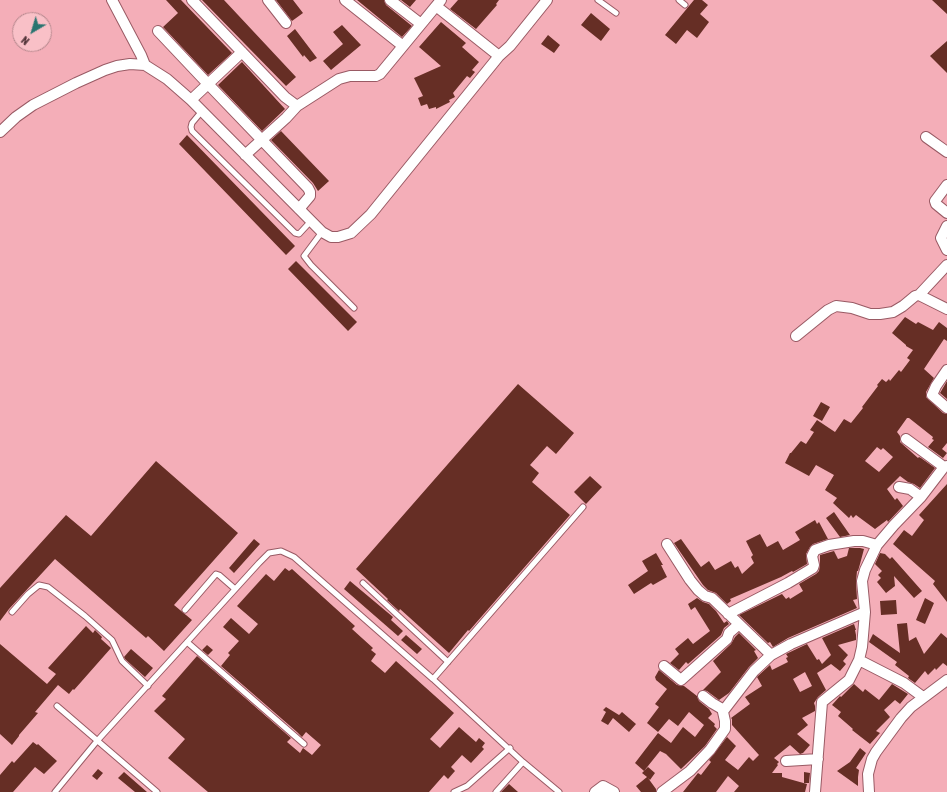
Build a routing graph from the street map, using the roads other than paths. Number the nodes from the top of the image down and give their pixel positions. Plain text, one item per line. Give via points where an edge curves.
1 (112, 0) edge
2 (192, 0) edge
3 (268, 0) edge
4 (346, 0) edge
5 (390, 0) edge
6 (547, 0) edge
7 (598, 0) edge
8 (679, 0) edge
9 (437, 2) edge
10 (685, 5) dead end
11 (616, 13) dead end
12 (286, 23) dead end
13 (421, 24) junction
14 (158, 31) dead end
15 (403, 46) junction
16 (242, 52) junction
17 (499, 56) junction
18 (145, 65) junction
19 (208, 84) junction
20 (191, 100) junction
21 (297, 106) junction
22 (202, 111) junction
23 (0, 132) edge
24 (926, 137) dead end
25 (262, 140) junction
26 (947, 152) edge
27 (245, 155) junction
28 (947, 185) edge
29 (299, 209) junction
30 (947, 213) edge
31 (311, 221) junction
32 (947, 226) edge
33 (322, 232) junction
34 (947, 250) edge
35 (947, 265) edge
36 (919, 296) junction
37 (354, 308) dead end
38 (947, 309) edge
39 (796, 336) dead end
40 (947, 370) edge
41 (947, 408) edge
42 (906, 439) dead end
43 (946, 467) edge
44 (899, 487) dead end
45 (921, 498) junction
46 (583, 507) dead end
47 (667, 544) dead end
48 (877, 545) junction
49 (363, 583) dead end
50 (236, 589) junction
51 (186, 610) dead end
52 (12, 612) dead end
53 (865, 612) junction
54 (728, 614) junction
55 (738, 625) junction
56 (187, 642) junction
57 (771, 655) junction
58 (859, 660) junction
59 (448, 662) junction
60 (664, 666) dead end
61 (433, 679) junction
62 (947, 680) edge
63 (148, 686) junction
64 (703, 696) dead end
65 (923, 697) junction
66 (57, 706) dead end
67 (724, 710) junction
68 (97, 741) junction
69 (304, 744) dead end
70 (510, 748) junction
71 (818, 760) junction
72 (786, 761) dead end
73 (523, 762) junction
74 (55, 792) edge
75 (157, 792) edge
76 (454, 792) edge
77 (496, 792) edge
78 (559, 792) edge
79 (595, 792) edge
80 (614, 792) edge
81 (662, 792) edge
82 (815, 792) edge
83 (869, 792) edge

1 - 18 street
2 - 16 street
3 - 12 street
4 - 15 street
5 - 13 street
6 - 17 street
7 - 11 lane
8 - 10 lane
9 - 13 street
9 - 17 street
13 - 15 street
14 - 19 street
15 - 21 street via 380,74 345,77 331,83
16 - 19 street
16 - 21 street
17 - 33 street via 371,214 351,233 343,236 331,236
18 - 20 street via 167,79
18 - 23 street via 117,66 76,83 33,105
19 - 20 street
19 - 25 street
20 - 22 street
21 - 25 street
22 - 27 street
22 - 31 lane via 192,123 192,131 295,233 299,234
24 - 26 street
25 - 27 street
25 - 29 street via 310,192 310,196
27 - 29 street
28 - 30 street via 935,201
29 - 31 street
31 - 33 street
32 - 34 street via 941,238
33 - 37 lane via 304,256
35 - 36 street
36 - 38 street
36 - 39 street via 915,296 893,312 880,314 836,306
40 - 41 street via 932,394
42 - 43 street
43 - 45 street
44 - 45 street via 910,489
45 - 48 street
46 - 59 lane
47 - 54 street via 698,590 712,598
48 - 53 street via 862,581
48 - 54 street via 854,541 815,550 812,554 812,569
49 - 59 lane
50 - 51 lane via 216,574
50 - 56 lane
50 - 61 lane via 269,553 281,551 294,557
52 - 63 lane via 39,585 48,587 112,640 122,661
53 - 57 street
53 - 58 street
54 - 55 street
55 - 57 street
55 - 60 street via 729,633 727,639 681,680
56 - 63 lane
56 - 69 lane
57 - 67 street
58 - 65 street via 904,683
58 - 71 street via 849,680 822,702
59 - 61 lane
61 - 70 lane
62 - 65 street
63 - 68 lane
64 - 67 street
65 - 83 street via 901,718 872,759 868,774
66 - 68 lane
67 - 81 street via 726,727 717,741 690,770
68 - 74 lane
68 - 75 lane
70 - 73 lane
70 - 76 lane via 467,786
71 - 72 street
71 - 82 street
73 - 77 lane
73 - 78 lane
79 - 80 street via 603,786

